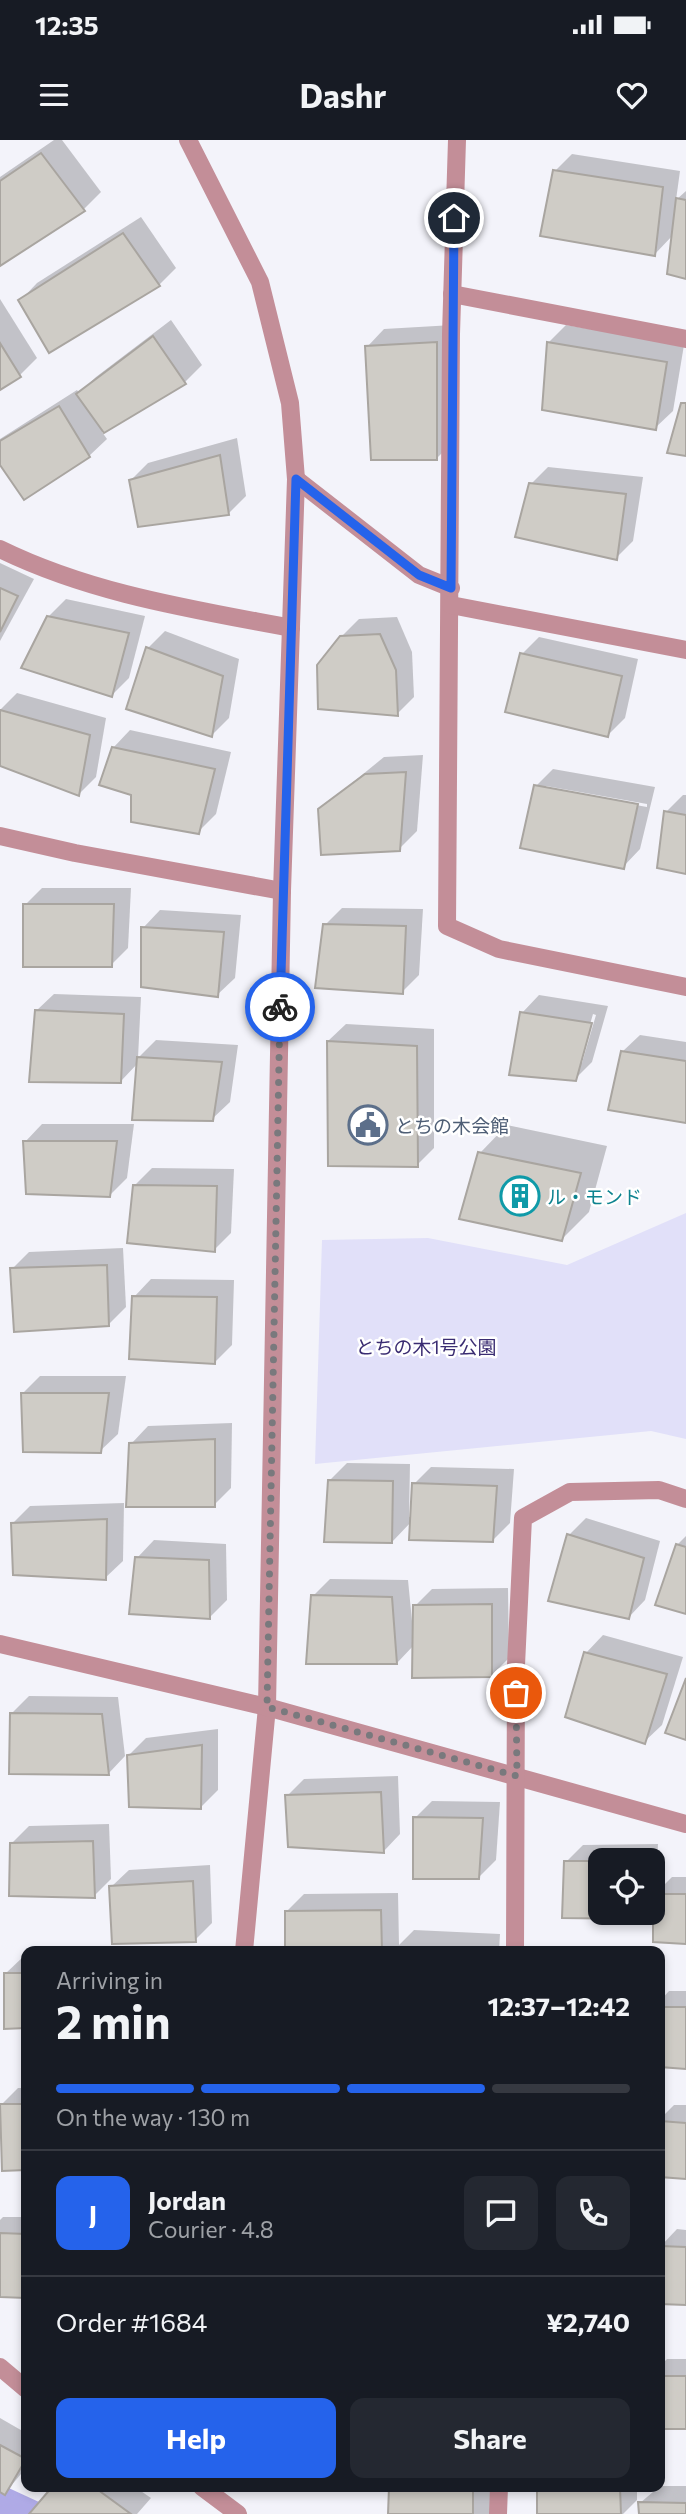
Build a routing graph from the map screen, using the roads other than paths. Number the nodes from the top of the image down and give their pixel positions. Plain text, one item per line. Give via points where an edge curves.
1 (188, 140) edge
2 (457, 140) edge
3 (452, 294) junction
4 (686, 339) edge
5 (296, 479) junction
6 (0, 549) edge
7 (451, 596) junction
8 (291, 628) junction
9 (686, 650) edge
10 (0, 836) edge
11 (282, 891) junction
12 (686, 987) edge
13 (686, 1499) edge
14 (0, 1644) edge
15 (267, 1707) junction
16 (517, 1776) junction
17 (686, 1824) edge
18 (244, 1946) edge
19 (515, 1946) edge
20 (0, 2367) edge
21 (21, 2385) edge
22 (213, 2492) edge
23 (499, 2492) edge
24 (238, 2514) edge
25 (498, 2514) edge

1 - 5 street via 260,282 290,402
2 - 3 street
3 - 4 street
3 - 7 street
5 - 7 street
5 - 8 street
6 - 8 street via 124,596
7 - 9 street
7 - 12 street via 447,926 499,949
8 - 11 street
10 - 11 street
11 - 15 street
13 - 16 street via 659,1490 570,1492 523,1518 516,1665
14 - 15 street
15 - 16 street
15 - 18 street
16 - 17 street
16 - 19 street
20 - 21 street
22 - 24 street
23 - 25 street

